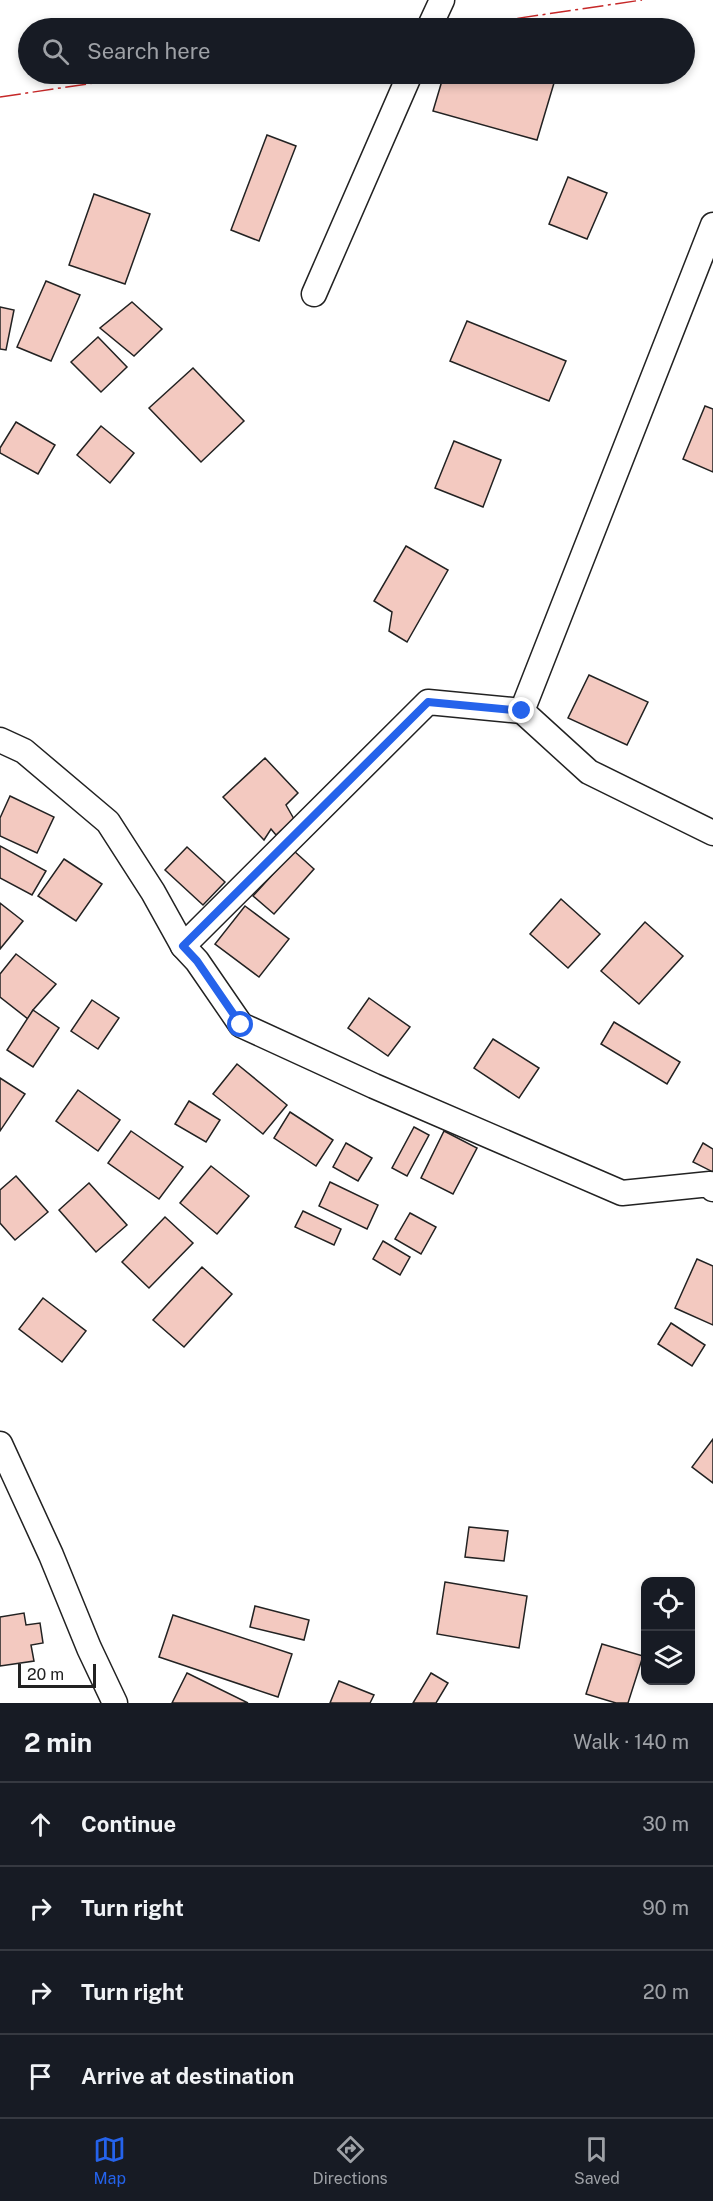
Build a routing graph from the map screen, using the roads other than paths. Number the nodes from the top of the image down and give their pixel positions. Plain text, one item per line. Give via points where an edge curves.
1 (442, 0) edge
2 (434, 18) edge
3 (406, 84) edge
4 (713, 225) edge
5 (314, 294) dead end
6 (522, 711) junction
7 (0, 740) edge
8 (713, 833) edge
9 (183, 946) junction
10 (713, 1189) edge
11 (0, 1444) edge
12 (115, 1703) edge

1 - 2 street
3 - 5 street
4 - 6 street
6 - 8 street via 589,772
6 - 9 street via 428,702
7 - 9 street via 24,751 108,822
9 - 10 street via 241,1025 374,1086 622,1194 710,1184
11 - 12 street

